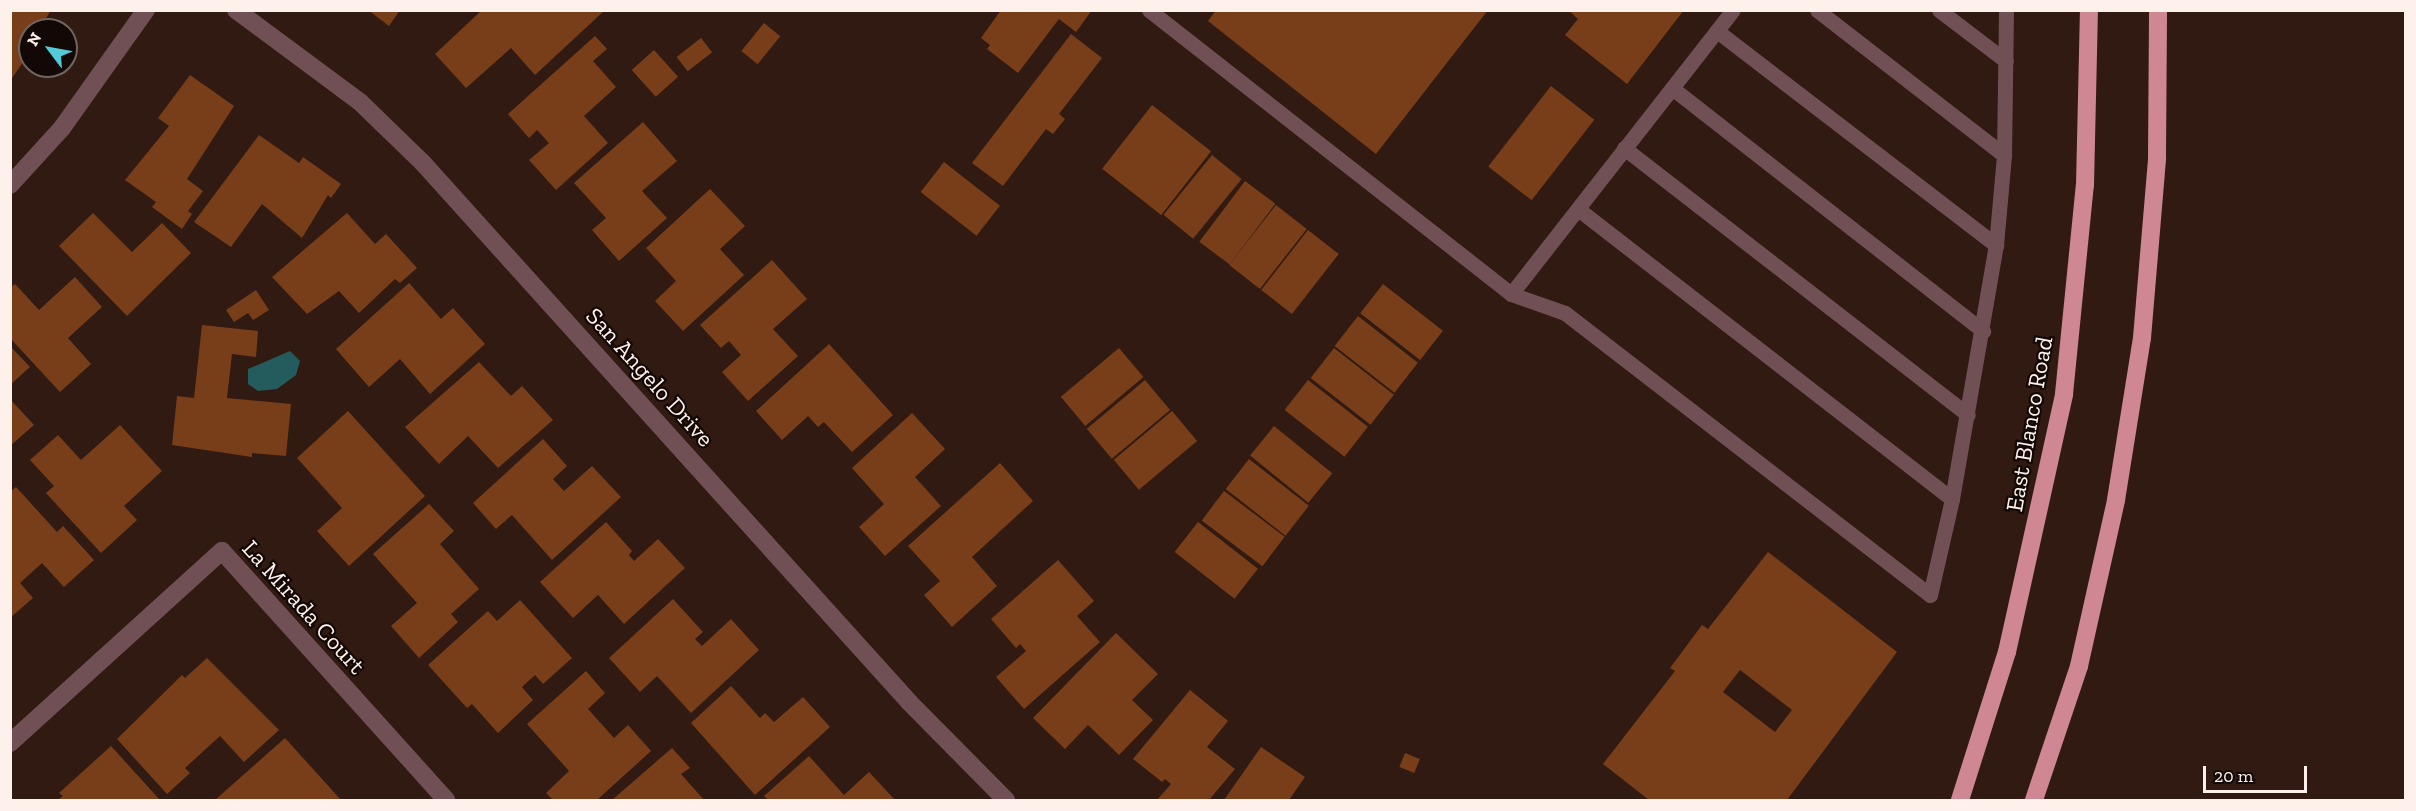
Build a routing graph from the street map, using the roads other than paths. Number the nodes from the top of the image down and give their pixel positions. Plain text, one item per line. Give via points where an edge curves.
1 (146, 10) edge
2 (236, 10) edge
3 (1149, 10) edge
4 (1732, 10) edge
5 (1817, 10) edge
6 (1939, 10) edge
7 (2006, 10) edge
8 (2089, 10) edge
9 (2158, 10) edge
10 (1717, 31) junction
11 (2006, 61) junction
12 (1672, 88) junction
13 (1624, 148) junction
14 (2004, 155) junction
15 (10, 185) edge
16 (1578, 209) junction
17 (1996, 245) junction
18 (1511, 294) junction
19 (1983, 331) junction
20 (1968, 415) junction
21 (1952, 499) junction
22 (10, 743) edge
23 (446, 801) edge
24 (1006, 801) edge
25 (1960, 801) edge
26 (2034, 801) edge

1 - 15 street via 62,128
2 - 24 street, San Angelo Drive via 360,102 422,162 909,702
3 - 18 lane
4 - 10 lane
5 - 14 lane
6 - 11 lane
7 - 11 lane
8 - 25 highway, East Blanco Road via 2085,185 2064,394 2007,652
9 - 26 highway via 2157,158 2140,349 2116,500 2079,666
10 - 12 lane
10 - 17 lane
11 - 14 lane
12 - 13 lane
12 - 19 lane
13 - 16 lane
13 - 20 lane
14 - 17 lane
16 - 18 lane
16 - 21 lane
17 - 19 lane
18 - 21 lane via 1565,314 1930,595
19 - 20 lane
20 - 21 lane
22 - 23 street, La Mirada Court via 222,551

